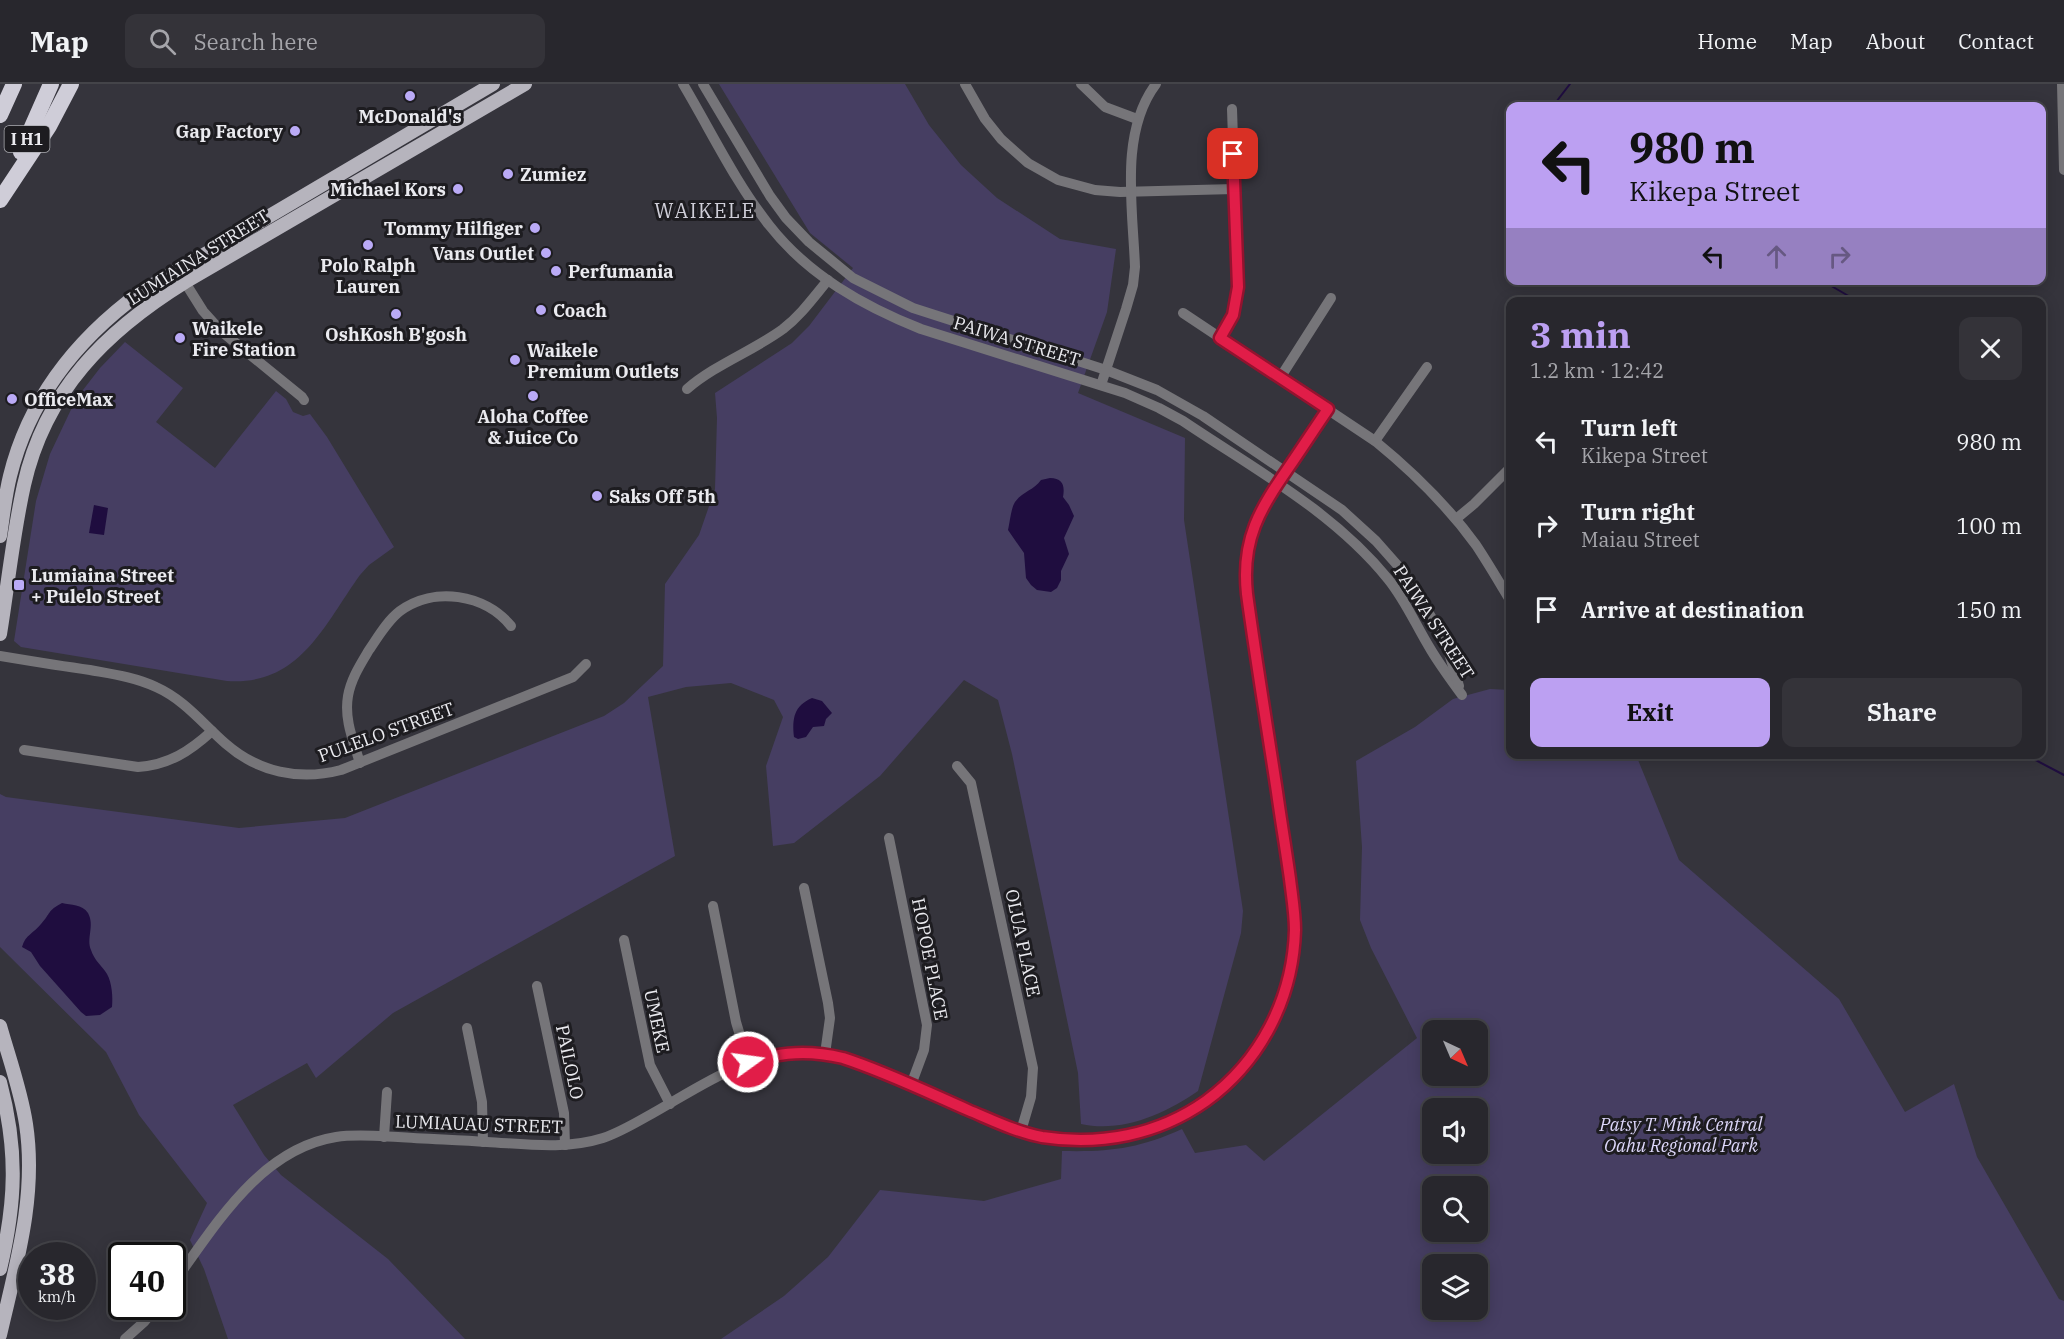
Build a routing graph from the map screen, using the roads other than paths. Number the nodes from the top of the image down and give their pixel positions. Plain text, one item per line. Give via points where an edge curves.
1 (9, 84) edge
2 (14, 84) edge
3 (51, 84) edge
4 (70, 84) edge
5 (493, 84) edge
6 (525, 84) edge
7 (683, 84) edge
8 (703, 84) edge
9 (965, 84) edge
10 (1080, 84) edge
11 (1156, 84) edge
12 (2062, 84) edge
13 (0, 106) edge
14 (1232, 109) dead end
15 (0, 115) edge
16 (1137, 119) junction
17 (2064, 170) edge
18 (1234, 189) junction
19 (1132, 191) junction
20 (0, 193) edge
21 (0, 200) edge
22 (825, 257) junction
23 (178, 270) junction
24 (854, 278) junction
25 (828, 280) junction
26 (185, 282) junction
27 (1331, 298) dead end
28 (1183, 313) dead end
29 (1220, 338) junction
30 (1427, 367) dead end
31 (1106, 370) junction
32 (1280, 378) junction
33 (1101, 385) junction
34 (687, 389) dead end
35 (304, 400) dead end
36 (1328, 409) junction
37 (1376, 441) junction
38 (1286, 471) junction
39 (1506, 472) edge
40 (1277, 483) junction
41 (1456, 519) junction
42 (0, 536) edge
43 (1506, 593) edge
44 (511, 626) dead end
45 (0, 634) edge
46 (0, 656) edge
47 (586, 664) dead end
48 (212, 731) junction
49 (24, 750) dead end
50 (360, 762) junction
51 (957, 766) dead end
52 (889, 838) dead end
53 (804, 888) dead end
54 (713, 906) dead end
55 (624, 940) dead end
56 (537, 986) dead end
57 (0, 1026) edge
58 (467, 1028) dead end
59 (825, 1054) junction
60 (748, 1062) junction
61 (0, 1082) edge
62 (911, 1085) junction
63 (387, 1092) dead end
64 (670, 1104) junction
65 (1021, 1131) junction
66 (384, 1137) junction
67 (483, 1142) junction
68 (565, 1145) junction
69 (186, 1266) edge
70 (0, 1269) edge
71 (145, 1320) edge
72 (0, 1335) edge
73 (125, 1339) edge

1 - 13 highway
2 - 15 highway, I H1
3 - 20 highway, I H1
4 - 21 highway via 49,126
5 - 23 main road, LUMIAINA STREET
6 - 26 main road, LUMIAINA STREET
7 - 25 street, PAIWA STREET via 769,226
8 - 22 street, PAIWA STREET via 770,196
9 - 19 street via 1001,140 1035,168 1074,186
10 - 16 street via 1105,107
11 - 16 street
12 - 17 street
14 - 18 street
16 - 19 street via 1131,147
18 - 19 street
18 - 29 street via 1237,295 1233,315
19 - 31 street via 1133,285
22 - 24 street, PAIWA STREET
22 - 25 street
23 - 26 street
23 - 42 main road, LUMIAINA STREET via 141,292 97,327 51,382 17,453
24 - 25 street
24 - 31 street, PAIWA STREET via 913,308
25 - 33 street, PAIWA STREET via 869,307 921,329
25 - 34 street via 806,309 785,327
26 - 35 street via 221,331
26 - 45 main road, LUMIAINA STREET via 136,315 96,350 71,380 50,416 25,483
27 - 32 street
28 - 29 street
29 - 32 street
30 - 37 street
31 - 33 street
31 - 38 street, PAIWA STREET via 1180,402
32 - 36 street
33 - 40 street, PAIWA STREET via 1183,421
36 - 37 street
36 - 38 street, LUMIAUAU STREET
37 - 41 street
38 - 40 street, LUMIAUAU STREET
38 - 40 street, PAIWA STREET via 1342,510 1399,567 1445,640 1462,695 1374,562 1320,512
39 - 41 street
40 - 65 street, LUMIAUAU STREET via 1250,537 1245,581 1295,928 1290,977 1280,1006 1242,1069 1211,1097 1172,1121 1144,1132 1103,1139 1062,1139
41 - 43 street
44 - 50 street via 501,614 453,596 428,598 398,613 381,631 357,669 348,693 347,718
46 - 48 street, PULELO STREET via 140,680 183,703
47 - 50 street, PULELO STREET via 573,678
48 - 49 street via 178,758 151,766
48 - 50 street, PULELO STREET via 245,757 292,775 323,775
51 - 65 street, OLUA PLACE via 971,783 1033,1068 1031,1097
52 - 62 street, HOPOE PLACE via 927,1025 924,1050
53 - 59 street via 830,1018
54 - 60 street
55 - 64 street, UMEKE via 650,1065
56 - 68 street, PAILOLO via 564,1113
57 - 72 main road via 26,1122 30,1164 26,1224
58 - 67 street via 482,1102
59 - 60 street, LUMIAUAU STREET via 790,1053
59 - 62 street, LUMIAUAU STREET
60 - 64 street, LUMIAUAU STREET
61 - 70 main road via 11,1134 14,1191
62 - 65 street, LUMIAUAU STREET
63 - 66 street
64 - 68 street, LUMIAUAU STREET via 604,1138
66 - 67 street, LUMIAUAU STREET
66 - 69 street, LUMIAUAU STREET via 319,1141 278,1161 242,1194
67 - 68 street, LUMIAUAU STREET
71 - 73 street

